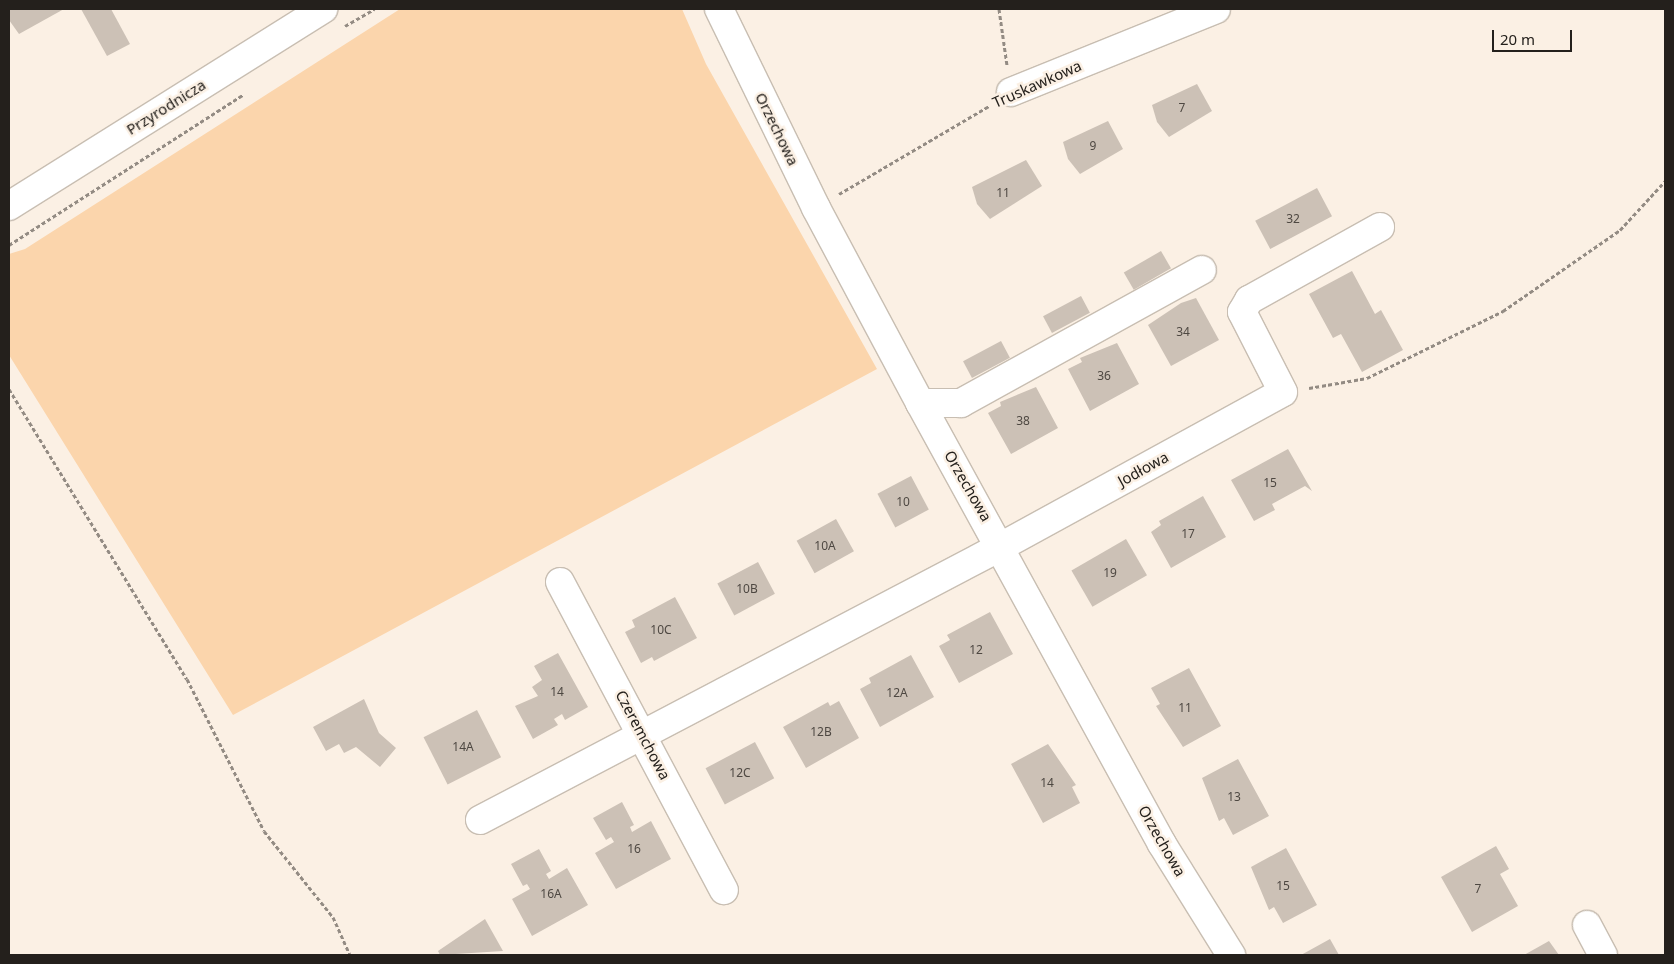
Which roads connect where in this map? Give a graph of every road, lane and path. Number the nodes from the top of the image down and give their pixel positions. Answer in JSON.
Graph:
{"nodes":[{"id":1,"x":323,"y":9,"type":"edge"},
{"id":2,"x":374,"y":9,"type":"edge"},
{"id":3,"x":719,"y":9,"type":"edge"},
{"id":4,"x":998,"y":9,"type":"edge"},
{"id":5,"x":1216,"y":9,"type":"edge"},
{"id":6,"x":335,"y":33,"type":"dead end"},
{"id":7,"x":247,"y":91,"type":"dead end"},
{"id":8,"x":1011,"y":92,"type":"junction"},
{"id":9,"x":1665,"y":181,"type":"edge"},
{"id":10,"x":9,"y":206,"type":"edge"},
{"id":11,"x":816,"y":208,"type":"junction"},
{"id":12,"x":1380,"y":227,"type":"dead end"},
{"id":13,"x":9,"y":245,"type":"edge"},
{"id":14,"x":1202,"y":270,"type":"dead end"},
{"id":15,"x":9,"y":389,"type":"edge"},
{"id":16,"x":1283,"y":392,"type":"junction"},
{"id":17,"x":920,"y":403,"type":"junction"},
{"id":18,"x":1002,"y":546,"type":"junction"},
{"id":19,"x":560,"y":582,"type":"dead end"},
{"id":20,"x":643,"y":732,"type":"junction"},
{"id":21,"x":480,"y":820,"type":"dead end"},
{"id":22,"x":724,"y":890,"type":"dead end"},
{"id":23,"x":1587,"y":925,"type":"dead end"},
{"id":24,"x":350,"y":955,"type":"edge"},
{"id":25,"x":1232,"y":955,"type":"edge"},
{"id":26,"x":1602,"y":955,"type":"edge"}],
"edges":[{"from":1,"to":10,"type":"street","name":"Przyrodnicza"},
{"from":2,"to":6,"type":"path"},
{"from":3,"to":11,"type":"street","name":"Orzechowa"},
{"from":4,"to":8,"type":"path"},
{"from":5,"to":8,"type":"street","name":"Truskawkowa"},
{"from":7,"to":13,"type":"path"},
{"from":8,"to":11,"type":"path","name":"Truskawkowa"},
{"from":9,"to":16,"type":"path"},
{"from":11,"to":17,"type":"street","name":"Orzechowa"},
{"from":12,"to":16,"type":"street"},
{"from":14,"to":17,"type":"street"},
{"from":15,"to":24,"type":"path"},
{"from":16,"to":18,"type":"street","name":"Jodłowa"},
{"from":17,"to":18,"type":"street","name":"Orzechowa"},
{"from":18,"to":20,"type":"street","name":"Jodłowa"},
{"from":18,"to":25,"type":"street","name":"Orzechowa"},
{"from":19,"to":20,"type":"street","name":"Czeremchowa"},
{"from":20,"to":21,"type":"street","name":"Jodłowa"},
{"from":20,"to":22,"type":"street","name":"Czeremchowa"},
{"from":23,"to":26,"type":"street"}]}
